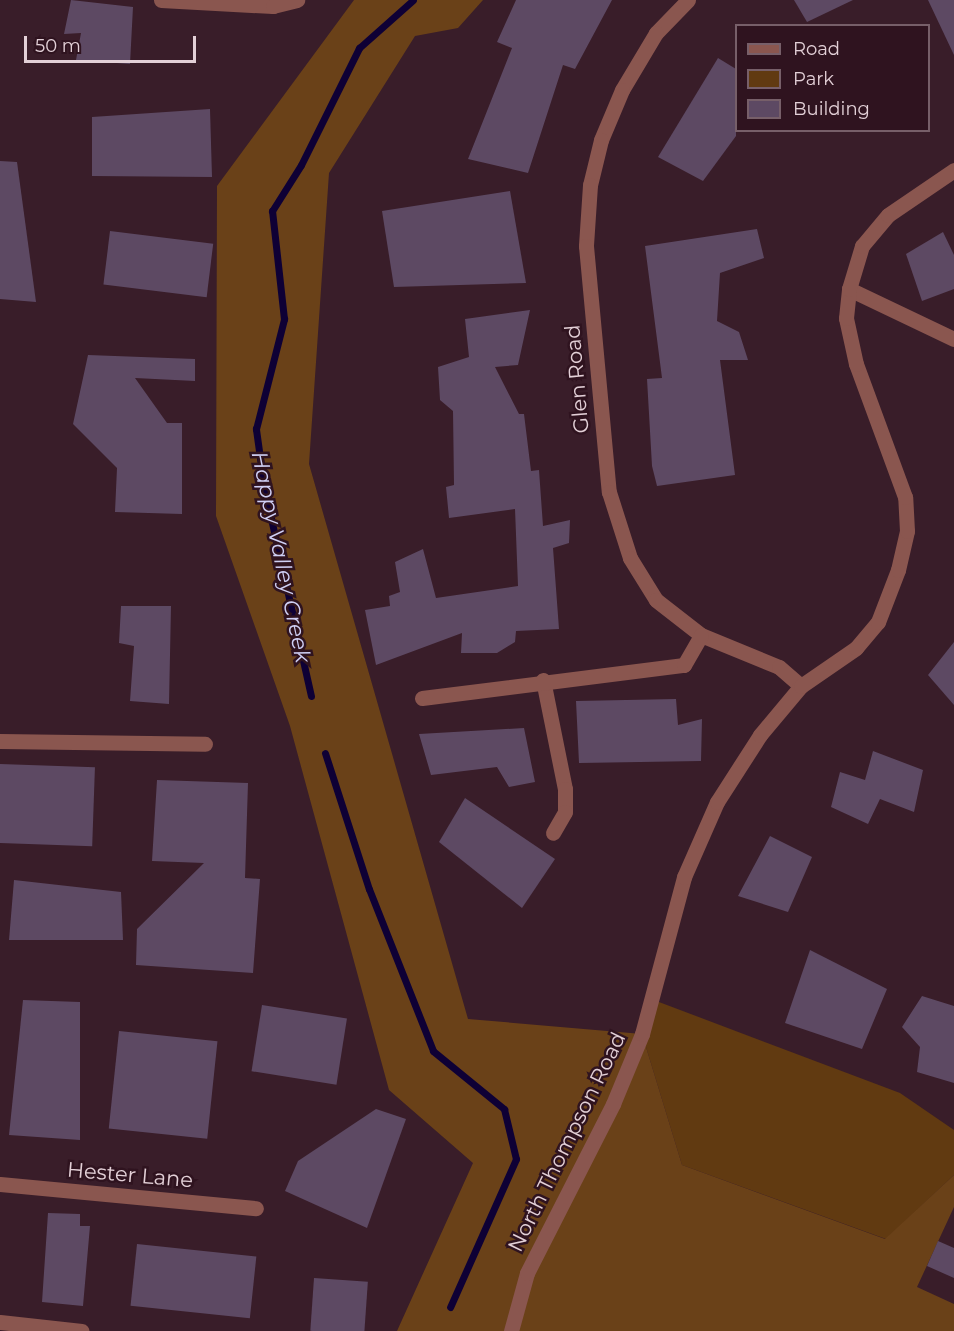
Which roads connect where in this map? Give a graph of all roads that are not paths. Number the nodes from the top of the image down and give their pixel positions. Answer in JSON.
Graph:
{"nodes":[{"id":1,"x":161,"y":0,"type":"edge"},
{"id":2,"x":297,"y":0,"type":"edge"},
{"id":3,"x":688,"y":0,"type":"edge"},
{"id":4,"x":954,"y":170,"type":"edge"},
{"id":5,"x":849,"y":289,"type":"junction"},
{"id":6,"x":954,"y":339,"type":"edge"},
{"id":7,"x":701,"y":635,"type":"junction"},
{"id":8,"x":543,"y":680,"type":"junction"},
{"id":9,"x":801,"y":686,"type":"junction"},
{"id":10,"x":423,"y":698,"type":"dead end"},
{"id":11,"x":0,"y":741,"type":"edge"},
{"id":12,"x":205,"y":744,"type":"dead end"},
{"id":13,"x":553,"y":833,"type":"dead end"},
{"id":14,"x":0,"y":1184,"type":"edge"},
{"id":15,"x":256,"y":1208,"type":"dead end"},
{"id":16,"x":0,"y":1322,"type":"edge"},
{"id":17,"x":82,"y":1331,"type":"edge"},
{"id":18,"x":511,"y":1331,"type":"edge"}],
"edges":[{"from":1,"to":2,"type":"street"},
{"from":3,"to":7,"type":"street","name":"Glen Road"},
{"from":4,"to":5,"type":"street","name":"North Thompson Road"},
{"from":5,"to":6,"type":"street"},
{"from":5,"to":9,"type":"street","name":"North Thompson Road"},
{"from":7,"to":8,"type":"street"},
{"from":7,"to":9,"type":"street","name":"Glen Road"},
{"from":8,"to":10,"type":"street"},
{"from":8,"to":13,"type":"street"},
{"from":9,"to":18,"type":"street","name":"North Thompson Road"},
{"from":11,"to":12,"type":"street"},
{"from":14,"to":15,"type":"street","name":"Hester Lane"},
{"from":16,"to":17,"type":"street"}]}
